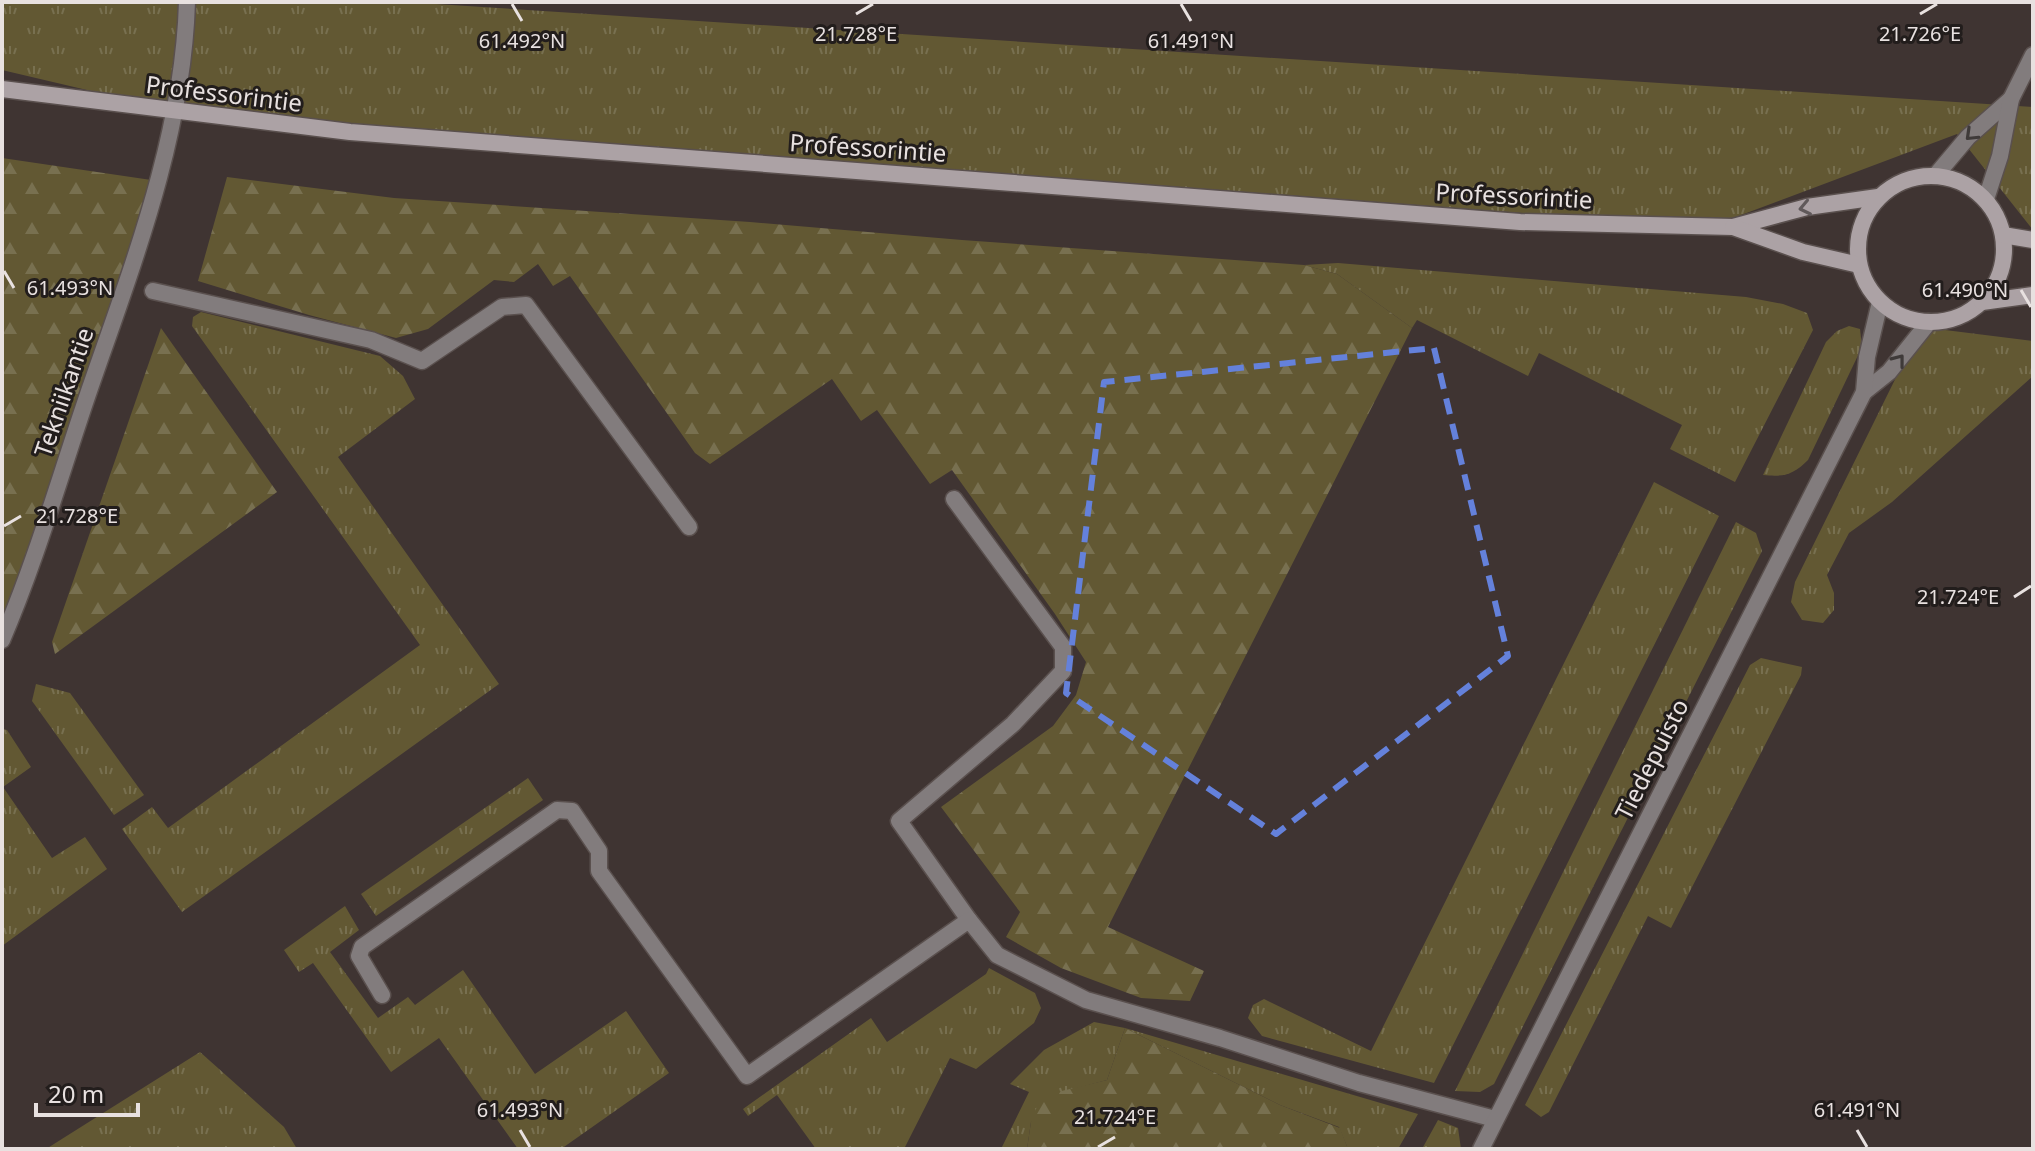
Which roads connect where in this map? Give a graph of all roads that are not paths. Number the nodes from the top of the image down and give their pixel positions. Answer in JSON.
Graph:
{"nodes":[{"id":1,"x":187,"y":2,"type":"edge"},
{"id":2,"x":2033,"y":55,"type":"edge"},
{"id":3,"x":2,"y":89,"type":"edge"},
{"id":4,"x":2011,"y":99,"type":"junction"},
{"id":5,"x":176,"y":111,"type":"junction"},
{"id":6,"x":1936,"y":175,"type":"junction"},
{"id":7,"x":1878,"y":197,"type":"junction"},
{"id":8,"x":1986,"y":199,"type":"junction"},
{"id":9,"x":1733,"y":227,"type":"junction"},
{"id":10,"x":2003,"y":235,"type":"junction"},
{"id":11,"x":2033,"y":240,"type":"edge"},
{"id":12,"x":1859,"y":265,"type":"junction"},
{"id":13,"x":153,"y":291,"type":"dead end"},
{"id":14,"x":2033,"y":295,"type":"edge"},
{"id":15,"x":1880,"y":302,"type":"junction"},
{"id":16,"x":1982,"y":302,"type":"junction"},
{"id":17,"x":1929,"y":322,"type":"junction"},
{"id":18,"x":1864,"y":392,"type":"junction"},
{"id":19,"x":954,"y":499,"type":"dead end"},
{"id":20,"x":689,"y":527,"type":"dead end"},
{"id":21,"x":7,"y":616,"type":"edge"},
{"id":22,"x":2,"y":640,"type":"edge"},
{"id":23,"x":969,"y":920,"type":"junction"},
{"id":24,"x":382,"y":995,"type":"dead end"},
{"id":25,"x":1495,"y":1119,"type":"junction"},
{"id":26,"x":1481,"y":1149,"type":"edge"}],
"edges":[{"from":1,"to":5,"type":"street","name":"Tekniikantie"},
{"from":2,"to":4,"type":"street"},
{"from":3,"to":5,"type":"main road","name":"Professorintie"},
{"from":4,"to":6,"type":"street","one_way":true},
{"from":4,"to":8,"type":"street"},
{"from":5,"to":9,"type":"main road","name":"Professorintie"},
{"from":5,"to":21,"type":"street","name":"Tekniikantie"},
{"from":6,"to":7,"type":"main road"},
{"from":6,"to":8,"type":"main road"},
{"from":7,"to":9,"type":"main road","name":"Professorintie","one_way":true},
{"from":7,"to":12,"type":"main road"},
{"from":8,"to":10,"type":"main road"},
{"from":9,"to":12,"type":"main road","name":"Professorintie"},
{"from":10,"to":11,"type":"main road"},
{"from":10,"to":16,"type":"main road"},
{"from":12,"to":15,"type":"main road"},
{"from":13,"to":20,"type":"street"},
{"from":14,"to":16,"type":"main road"},
{"from":15,"to":17,"type":"main road"},
{"from":15,"to":18,"type":"street","name":"Tiedepuisto"},
{"from":16,"to":17,"type":"main road"},
{"from":18,"to":17,"type":"street","name":"Tiedepuisto","one_way":true},
{"from":18,"to":25,"type":"street","name":"Tiedepuisto"},
{"from":19,"to":23,"type":"street"},
{"from":21,"to":22,"type":"street","name":"Tekniikantie"},
{"from":23,"to":24,"type":"street"},
{"from":23,"to":25,"type":"street"},
{"from":25,"to":26,"type":"street","name":"Tiedepuisto"}]}
